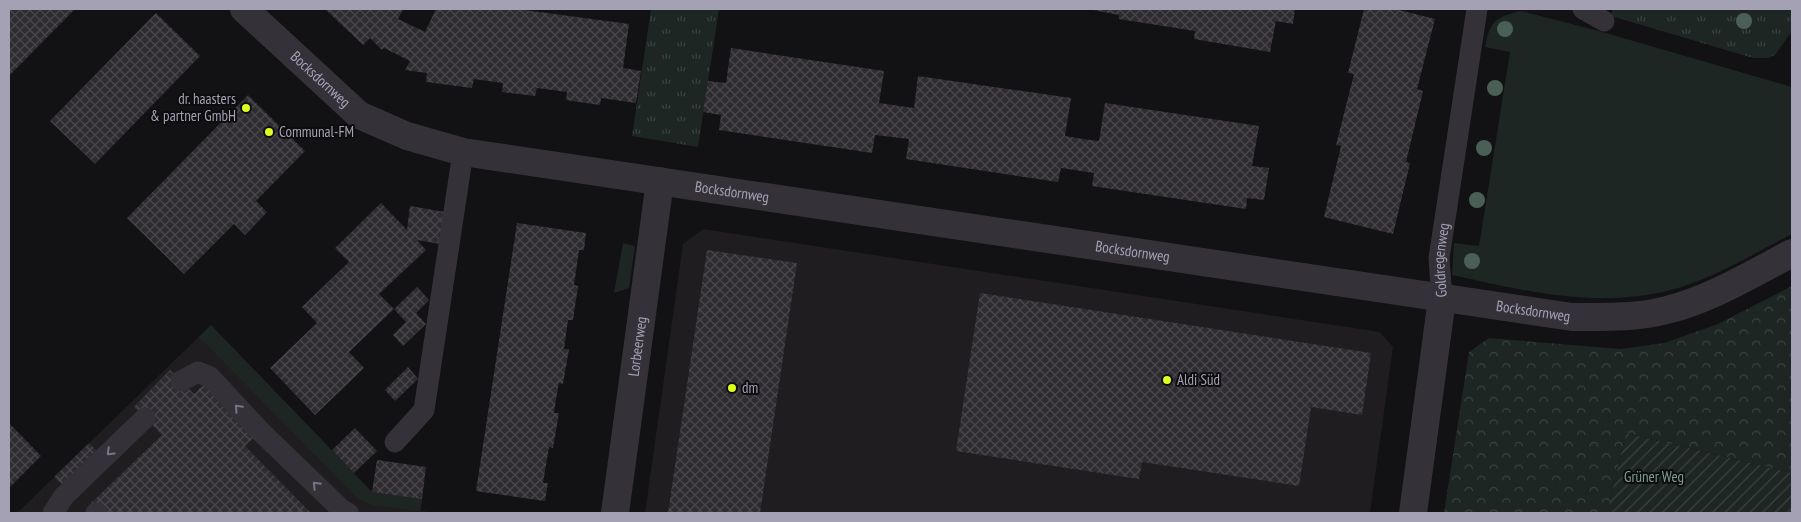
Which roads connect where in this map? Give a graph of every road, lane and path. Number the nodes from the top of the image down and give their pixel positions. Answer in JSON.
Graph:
{"nodes":[{"id":1,"x":244,"y":9,"type":"edge"},
{"id":2,"x":1477,"y":9,"type":"edge"},
{"id":3,"x":1583,"y":9,"type":"edge"},
{"id":4,"x":1604,"y":21,"type":"dead end"},
{"id":5,"x":463,"y":152,"type":"junction"},
{"id":6,"x":660,"y":181,"type":"junction"},
{"id":7,"x":1792,"y":253,"type":"edge"},
{"id":8,"x":1442,"y":299,"type":"junction"},
{"id":9,"x":181,"y":381,"type":"dead end"},
{"id":10,"x":145,"y":418,"type":"dead end"},
{"id":11,"x":250,"y":440,"type":"dead end"},
{"id":12,"x":395,"y":442,"type":"dead end"},
{"id":13,"x":286,"y":454,"type":"junction"},
{"id":14,"x":53,"y":513,"type":"edge"},
{"id":15,"x":348,"y":513,"type":"edge"},
{"id":16,"x":615,"y":513,"type":"edge"},
{"id":17,"x":1413,"y":513,"type":"edge"}],
"edges":[{"from":1,"to":5,"type":"street","name":"Bocksdornweg"},
{"from":2,"to":8,"type":"lane","name":"Goldregenweg"},
{"from":3,"to":4,"type":"lane"},
{"from":5,"to":6,"type":"street","name":"Bocksdornweg"},
{"from":5,"to":12,"type":"lane"},
{"from":6,"to":8,"type":"street","name":"Bocksdornweg"},
{"from":6,"to":16,"type":"street","name":"Lorbeerweg"},
{"from":7,"to":8,"type":"street","name":"Bocksdornweg"},
{"from":8,"to":17,"type":"street","name":"Goldregenweg"},
{"from":13,"to":9,"type":"lane","one_way":true},
{"from":10,"to":14,"type":"lane","one_way":true},
{"from":11,"to":13,"type":"lane"},
{"from":15,"to":13,"type":"lane","one_way":true}]}
